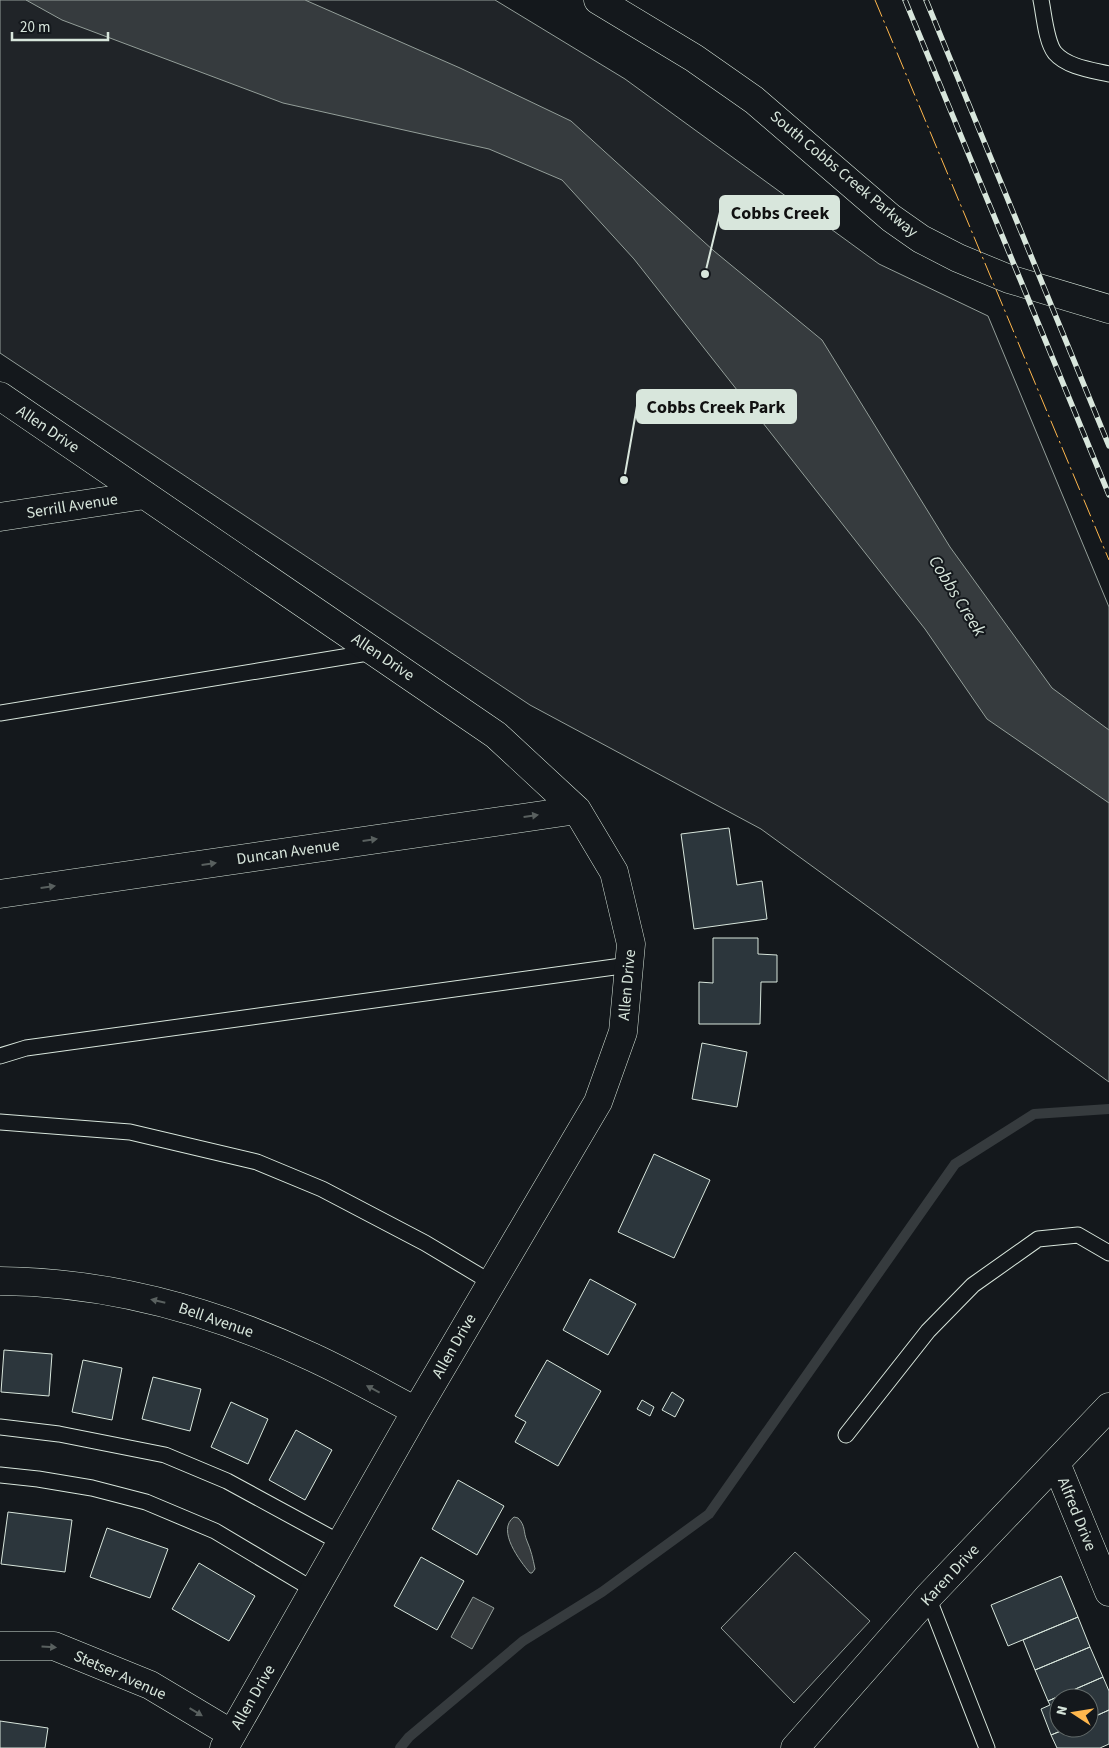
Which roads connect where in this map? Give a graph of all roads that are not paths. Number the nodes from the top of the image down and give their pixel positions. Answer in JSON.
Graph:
{"nodes":[{"id":1,"x":598,"y":0,"type":"edge"},
{"id":2,"x":1041,"y":0,"type":"edge"},
{"id":3,"x":1109,"y":74,"type":"edge"},
{"id":4,"x":1109,"y":309,"type":"edge"},
{"id":5,"x":0,"y":396,"type":"edge"},
{"id":6,"x":145,"y":495,"type":"junction"},
{"id":7,"x":0,"y":517,"type":"edge"},
{"id":8,"x":375,"y":652,"type":"junction"},
{"id":9,"x":0,"y":713,"type":"edge"},
{"id":10,"x":577,"y":810,"type":"junction"},
{"id":11,"x":0,"y":894,"type":"edge"},
{"id":12,"x":629,"y":965,"type":"junction"},
{"id":13,"x":0,"y":1056,"type":"edge"},
{"id":14,"x":0,"y":1122,"type":"edge"},
{"id":15,"x":1109,"y":1253,"type":"edge"},
{"id":16,"x":0,"y":1281,"type":"edge"},
{"id":17,"x":492,"y":1283,"type":"junction"},
{"id":18,"x":1109,"y":1406,"type":"edge"},
{"id":19,"x":416,"y":1411,"type":"junction"},
{"id":20,"x":0,"y":1427,"type":"edge"},
{"id":21,"x":846,"y":1435,"type":"dead end"},
{"id":22,"x":1056,"y":1463,"type":"junction"},
{"id":23,"x":0,"y":1475,"type":"edge"},
{"id":24,"x":341,"y":1543,"type":"junction"},
{"id":25,"x":314,"y":1590,"type":"junction"},
{"id":26,"x":1109,"y":1592,"type":"edge"},
{"id":27,"x":928,"y":1598,"type":"junction"},
{"id":28,"x":0,"y":1646,"type":"edge"},
{"id":29,"x":228,"y":1741,"type":"edge"},
{"id":30,"x":795,"y":1748,"type":"edge"},
{"id":31,"x":987,"y":1748,"type":"edge"}],
"edges":[{"from":1,"to":4,"type":"street","name":"South Cobbs Creek Parkway"},
{"from":2,"to":3,"type":"lane"},
{"from":5,"to":6,"type":"street","name":"Allen Drive"},
{"from":6,"to":7,"type":"street","name":"Serrill Avenue"},
{"from":6,"to":8,"type":"street","name":"Allen Drive"},
{"from":8,"to":9,"type":"lane"},
{"from":8,"to":10,"type":"street","name":"Allen Drive"},
{"from":11,"to":10,"type":"street","name":"Duncan Avenue","one_way":true},
{"from":10,"to":12,"type":"street","name":"Allen Drive"},
{"from":12,"to":13,"type":"lane"},
{"from":12,"to":17,"type":"street","name":"Allen Drive"},
{"from":14,"to":17,"type":"lane"},
{"from":15,"to":21,"type":"lane"},
{"from":19,"to":16,"type":"street","name":"Bell Avenue","one_way":true},
{"from":17,"to":19,"type":"street","name":"Allen Drive"},
{"from":18,"to":22,"type":"street","name":"Karen Drive"},
{"from":19,"to":24,"type":"street","name":"Allen Drive"},
{"from":20,"to":24,"type":"lane"},
{"from":22,"to":26,"type":"street","name":"Alfred Drive"},
{"from":22,"to":27,"type":"street","name":"Karen Drive"},
{"from":23,"to":25,"type":"lane"},
{"from":24,"to":25,"type":"street","name":"Allen Drive"},
{"from":25,"to":29,"type":"street","name":"Allen Drive"},
{"from":27,"to":30,"type":"street","name":"Karen Drive"},
{"from":27,"to":31,"type":"lane"},
{"from":28,"to":29,"type":"street","name":"Stetser Avenue","one_way":true}]}
